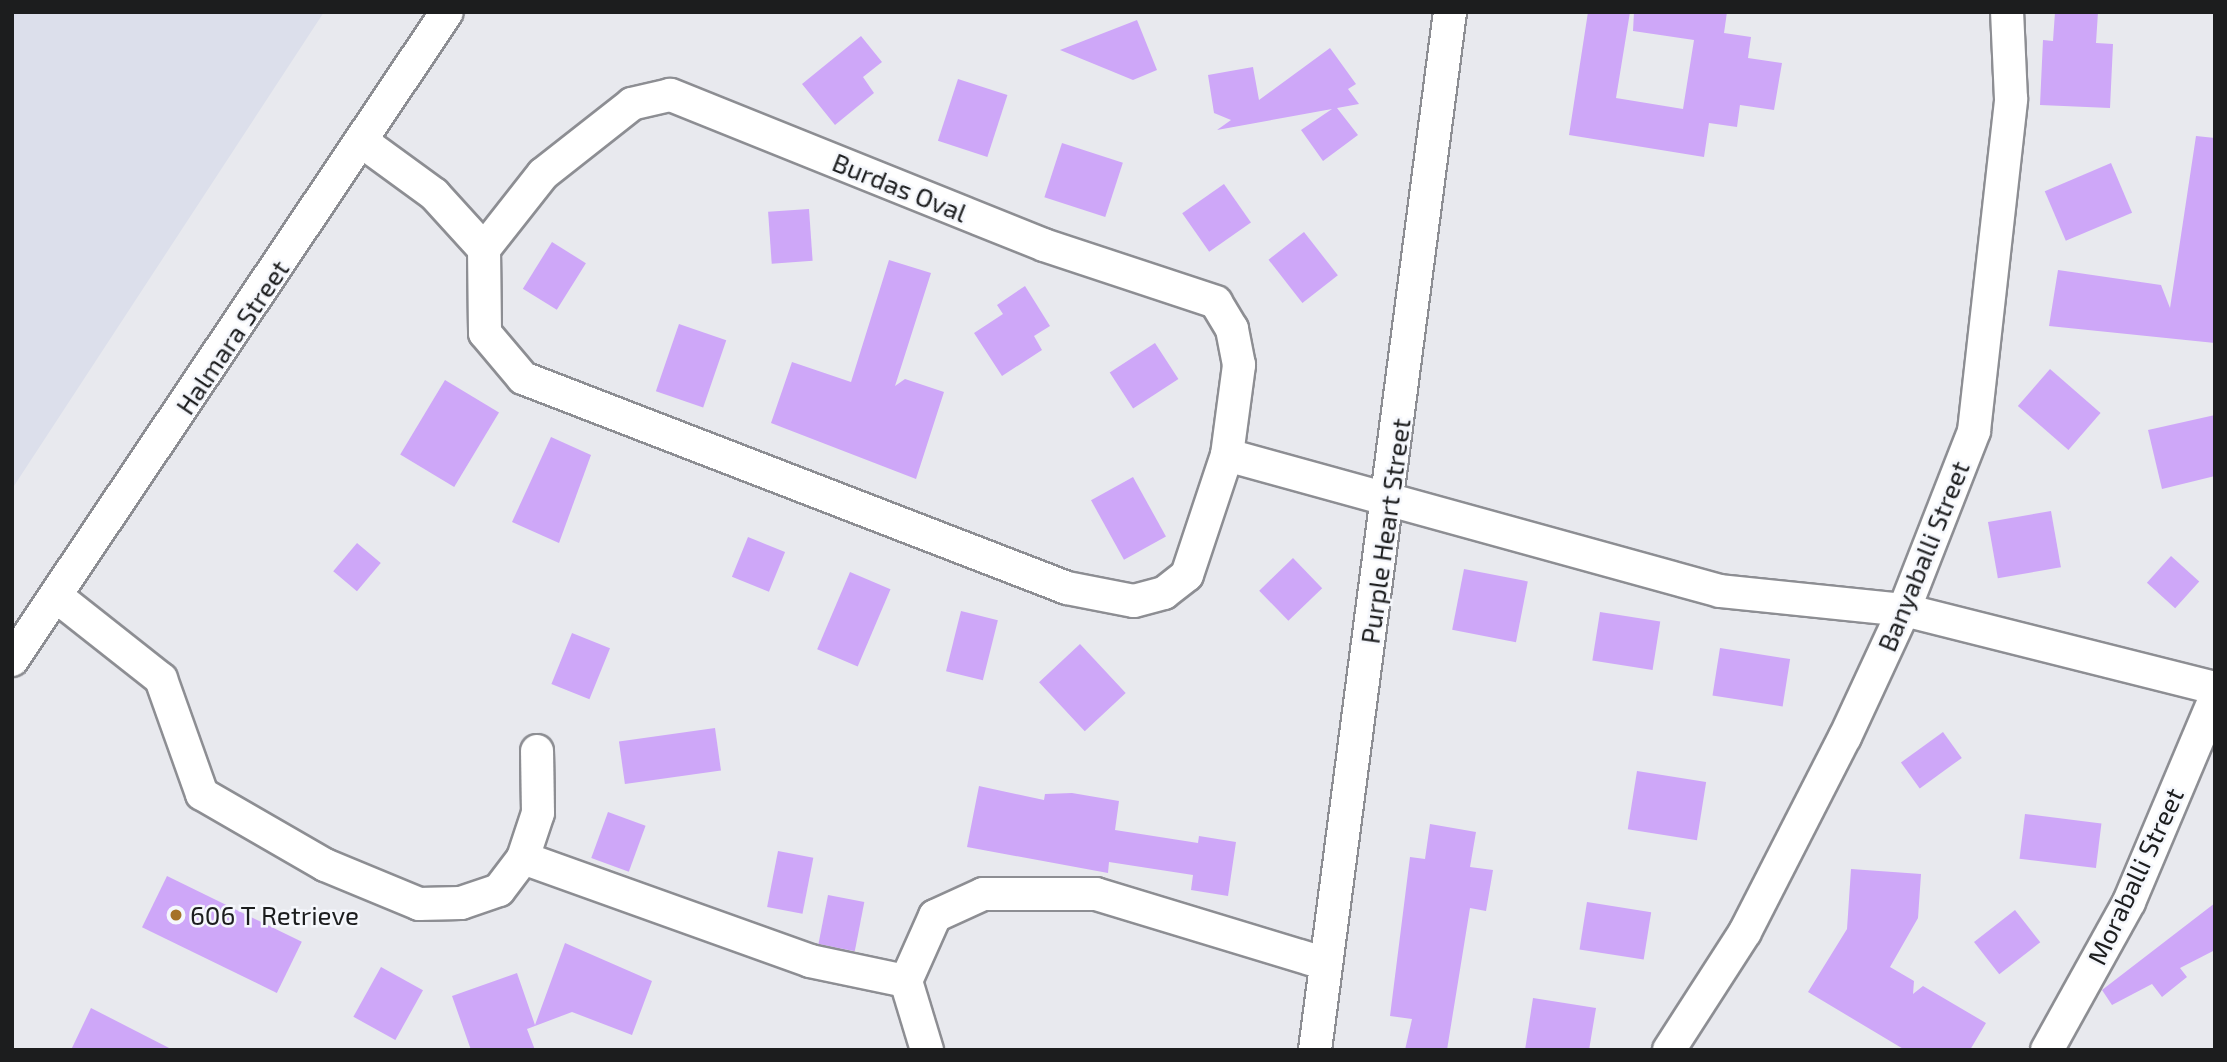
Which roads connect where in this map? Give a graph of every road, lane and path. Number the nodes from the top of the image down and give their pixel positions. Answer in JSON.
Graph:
{"nodes":[{"id":1,"x":447,"y":12,"type":"edge"},
{"id":2,"x":1450,"y":12,"type":"edge"},
{"id":3,"x":2007,"y":12,"type":"edge"},
{"id":4,"x":364,"y":143,"type":"junction"},
{"id":5,"x":485,"y":249,"type":"junction"},
{"id":6,"x":1227,"y":455,"type":"junction"},
{"id":7,"x":1390,"y":498,"type":"junction"},
{"id":8,"x":56,"y":596,"type":"junction"},
{"id":9,"x":1904,"y":610,"type":"junction"},
{"id":10,"x":12,"y":660,"type":"edge"},
{"id":11,"x":2215,"y":688,"type":"edge"},
{"id":12,"x":2215,"y":698,"type":"edge"},
{"id":13,"x":537,"y":751,"type":"dead end"},
{"id":14,"x":523,"y":858,"type":"junction"},
{"id":15,"x":1326,"y":964,"type":"junction"},
{"id":16,"x":906,"y":981,"type":"junction"},
{"id":17,"x":927,"y":1050,"type":"edge"},
{"id":18,"x":1315,"y":1050,"type":"edge"},
{"id":19,"x":1669,"y":1050,"type":"edge"},
{"id":20,"x":2047,"y":1050,"type":"edge"}],
"edges":[{"from":1,"to":4,"type":"street","name":"Halmara Street"},
{"from":2,"to":7,"type":"street","name":"Purple Heart Street"},
{"from":3,"to":9,"type":"street","name":"Banyaballi Street"},
{"from":4,"to":5,"type":"street"},
{"from":4,"to":8,"type":"street","name":"Halmara Street"},
{"from":5,"to":6,"type":"street","name":"Burdas Oval"},
{"from":5,"to":6,"type":"street","name":"Burdas Oval"},
{"from":6,"to":7,"type":"street"},
{"from":7,"to":9,"type":"street"},
{"from":7,"to":15,"type":"street","name":"Purple Heart Street"},
{"from":8,"to":10,"type":"street","name":"Halmara Street"},
{"from":8,"to":14,"type":"street"},
{"from":9,"to":11,"type":"street"},
{"from":9,"to":19,"type":"street","name":"Banyaballi Street"},
{"from":12,"to":20,"type":"street","name":"Moraballi Street"},
{"from":13,"to":14,"type":"street"},
{"from":14,"to":16,"type":"street"},
{"from":15,"to":16,"type":"street"},
{"from":15,"to":18,"type":"street","name":"Purple Heart Street"},
{"from":16,"to":17,"type":"street"}]}
